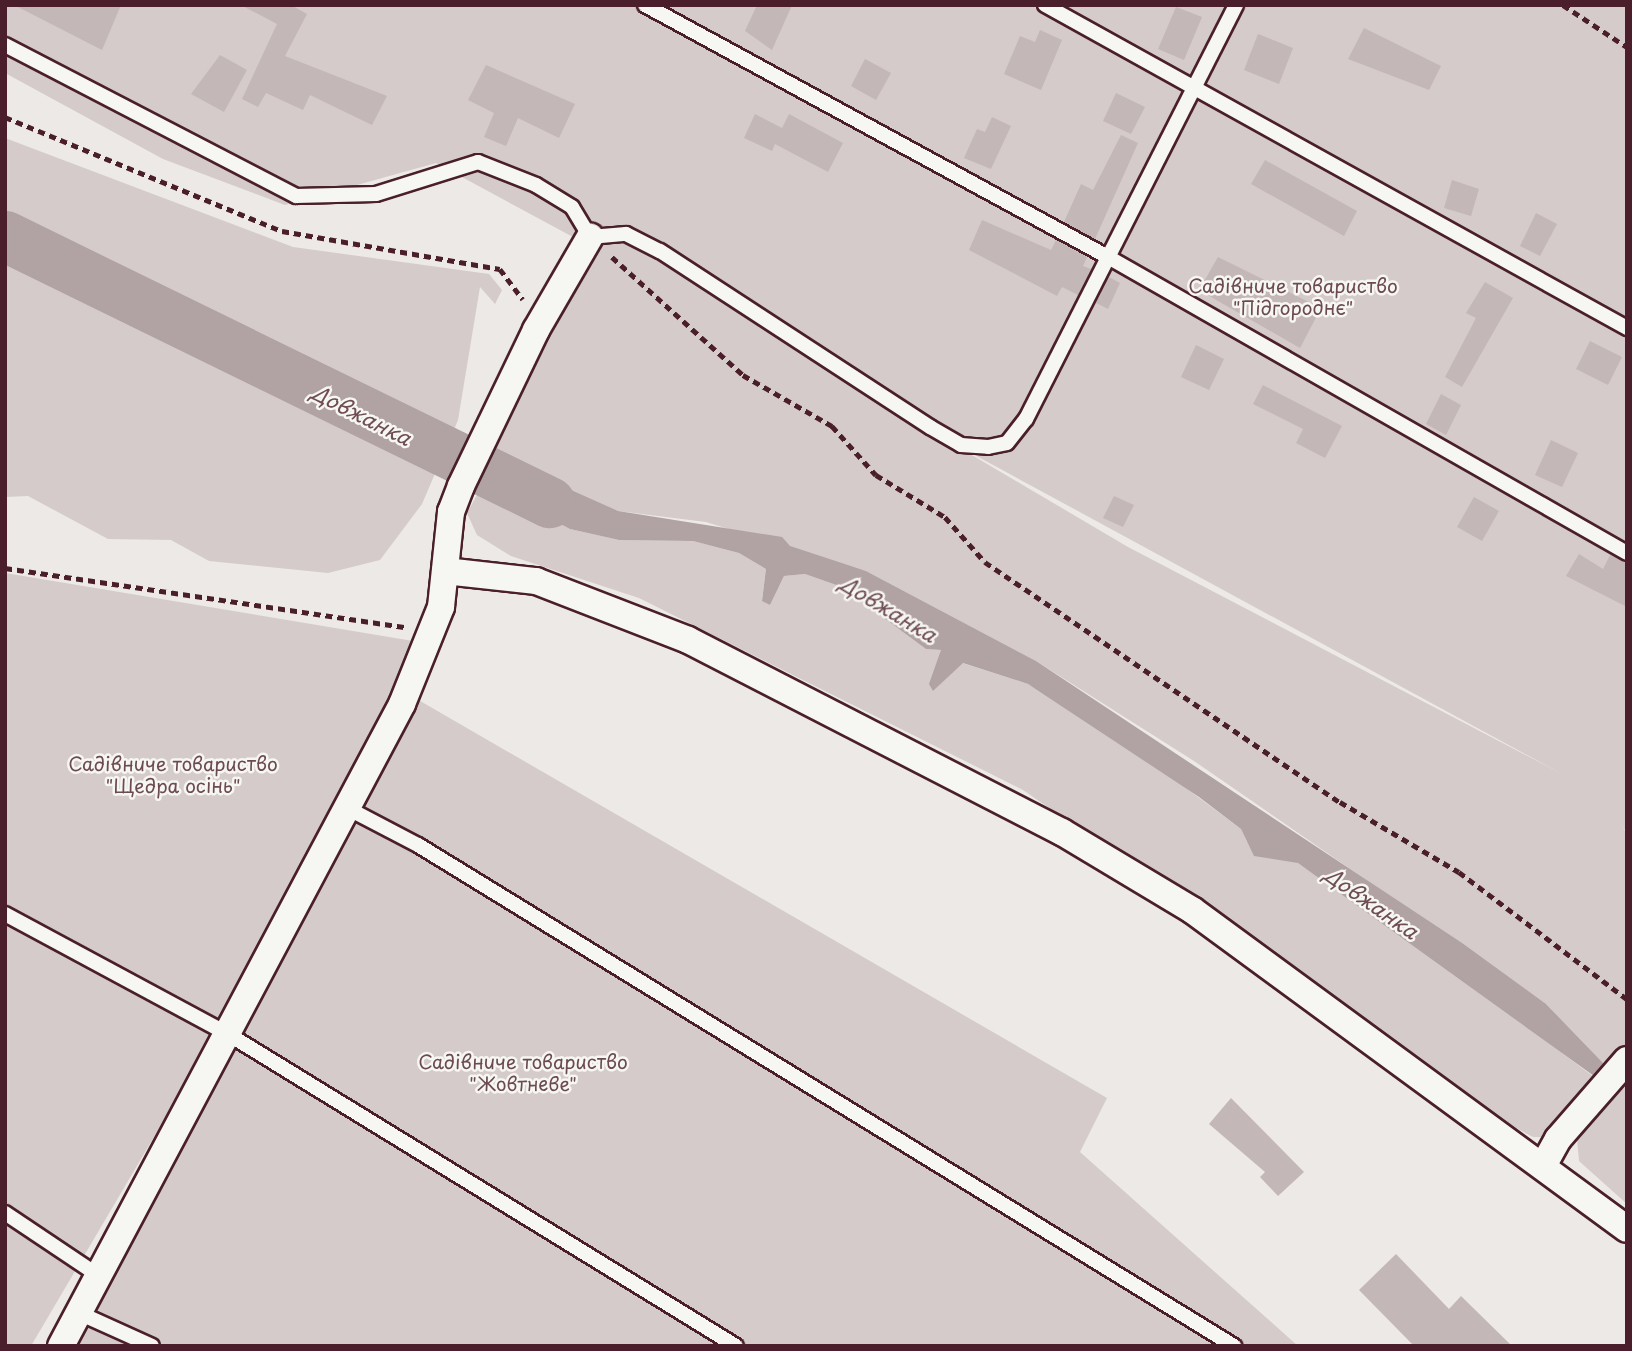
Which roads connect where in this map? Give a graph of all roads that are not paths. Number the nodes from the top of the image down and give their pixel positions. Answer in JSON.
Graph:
{"nodes":[{"id":1,"x":645,"y":5,"type":"edge"},
{"id":2,"x":1045,"y":5,"type":"edge"},
{"id":3,"x":1236,"y":5,"type":"edge"},
{"id":4,"x":5,"y":45,"type":"edge"},
{"id":5,"x":1195,"y":86,"type":"junction"},
{"id":6,"x":590,"y":237,"type":"junction"},
{"id":7,"x":1108,"y":257,"type":"junction"},
{"id":8,"x":1627,"y":328,"type":"edge"},
{"id":9,"x":1627,"y":553,"type":"edge"},
{"id":10,"x":445,"y":571,"type":"junction"},
{"id":11,"x":349,"y":809,"type":"junction"},
{"id":12,"x":5,"y":914,"type":"edge"},
{"id":13,"x":228,"y":1034,"type":"junction"},
{"id":14,"x":1627,"y":1060,"type":"edge"},
{"id":15,"x":1543,"y":1166,"type":"junction"},
{"id":16,"x":5,"y":1213,"type":"edge"},
{"id":17,"x":1627,"y":1229,"type":"edge"},
{"id":18,"x":99,"y":1276,"type":"junction"},
{"id":19,"x":79,"y":1313,"type":"junction"},
{"id":20,"x":61,"y":1346,"type":"edge"},
{"id":21,"x":152,"y":1346,"type":"edge"},
{"id":22,"x":736,"y":1346,"type":"edge"},
{"id":23,"x":1234,"y":1346,"type":"edge"}],
"edges":[{"from":1,"to":7,"type":"lane"},
{"from":2,"to":5,"type":"lane"},
{"from":3,"to":5,"type":"lane"},
{"from":4,"to":6,"type":"lane"},
{"from":5,"to":7,"type":"lane"},
{"from":5,"to":8,"type":"lane"},
{"from":6,"to":7,"type":"lane"},
{"from":6,"to":10,"type":"street"},
{"from":7,"to":9,"type":"lane"},
{"from":10,"to":11,"type":"street"},
{"from":10,"to":15,"type":"street"},
{"from":11,"to":13,"type":"street"},
{"from":11,"to":23,"type":"lane"},
{"from":12,"to":13,"type":"lane"},
{"from":13,"to":18,"type":"street"},
{"from":13,"to":22,"type":"lane"},
{"from":14,"to":15,"type":"street"},
{"from":15,"to":17,"type":"street"},
{"from":16,"to":18,"type":"lane"},
{"from":18,"to":19,"type":"street"},
{"from":19,"to":20,"type":"street"},
{"from":19,"to":21,"type":"lane"}]}
